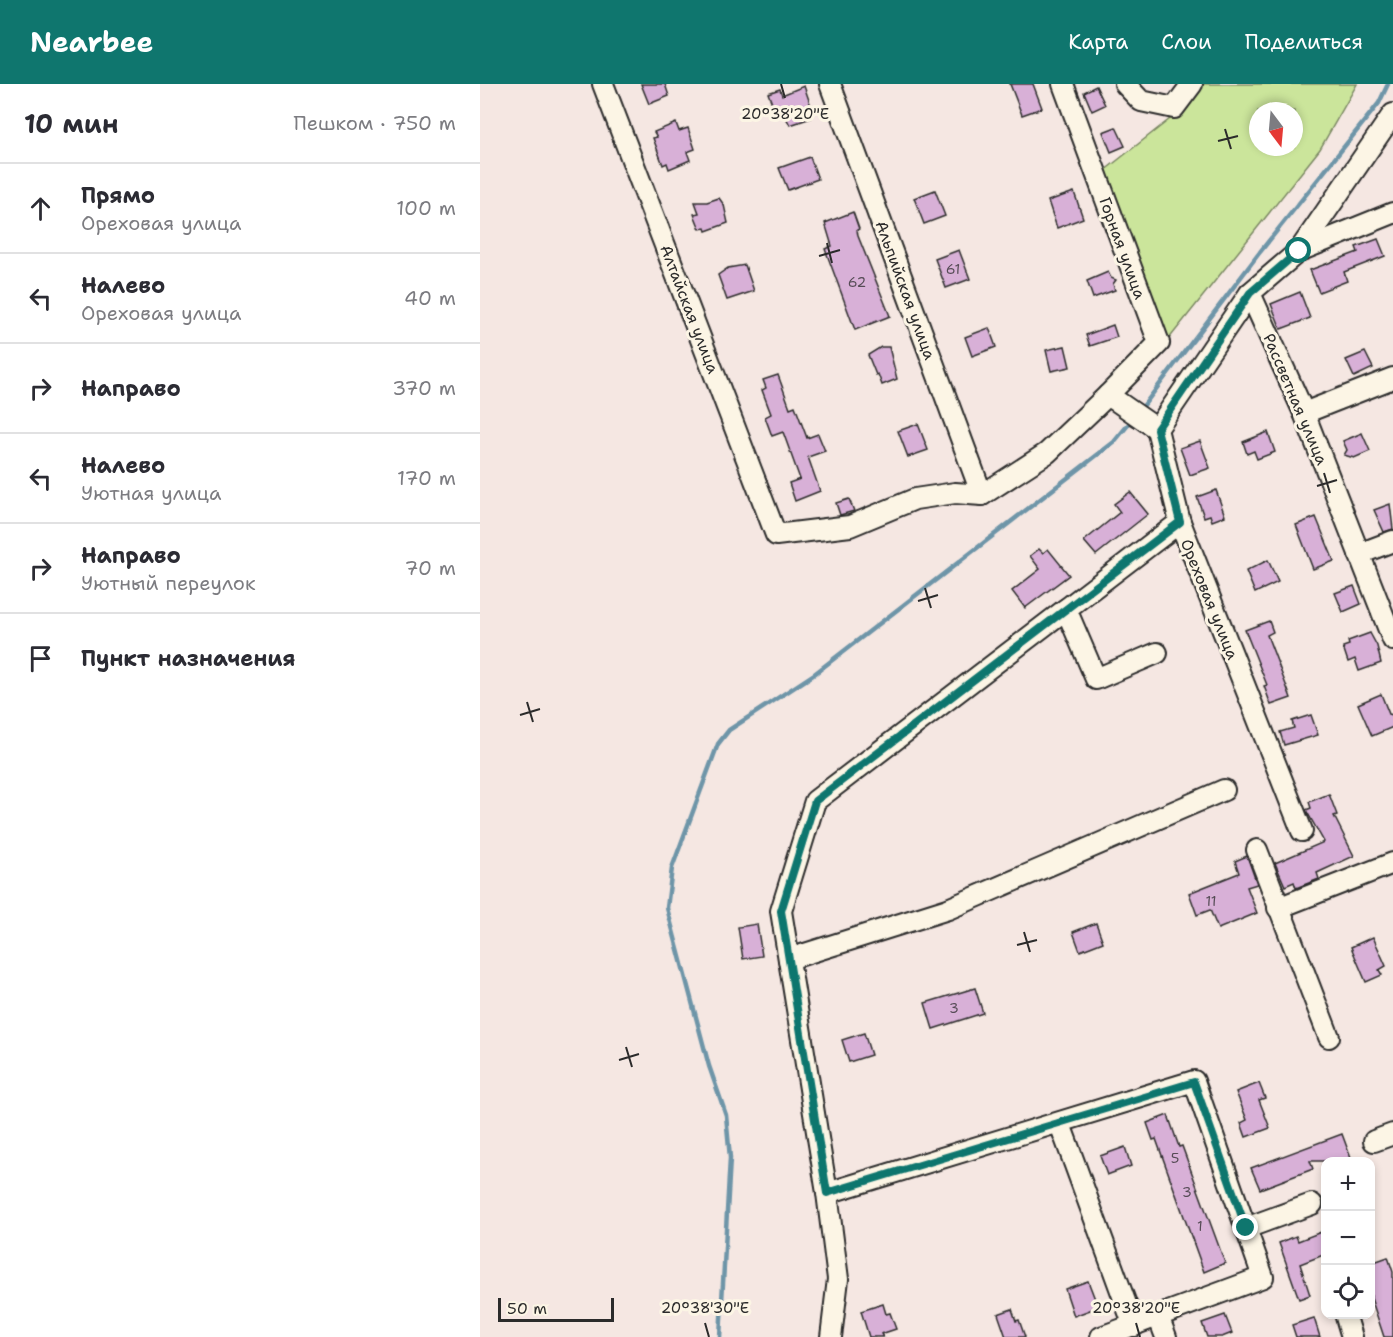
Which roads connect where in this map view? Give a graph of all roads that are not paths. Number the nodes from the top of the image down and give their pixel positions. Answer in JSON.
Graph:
{"nodes":[{"id":1,"x":603,"y":84,"type":"edge"},
{"id":2,"x":830,"y":84,"type":"edge"},
{"id":3,"x":1063,"y":84,"type":"edge"},
{"id":4,"x":1125,"y":84,"type":"edge"},
{"id":5,"x":1192,"y":84,"type":"edge"},
{"id":6,"x":1393,"y":114,"type":"edge"},
{"id":7,"x":1393,"y":213,"type":"edge"},
{"id":8,"x":1299,"y":251,"type":"junction"},
{"id":9,"x":1250,"y":293,"type":"junction"},
{"id":10,"x":1393,"y":378,"type":"edge"},
{"id":11,"x":1108,"y":395,"type":"junction"},
{"id":12,"x":1304,"y":413,"type":"junction"},
{"id":13,"x":1157,"y":429,"type":"junction"},
{"id":14,"x":982,"y":495,"type":"junction"},
{"id":15,"x":1180,"y":522,"type":"junction"},
{"id":16,"x":1393,"y":541,"type":"edge"},
{"id":17,"x":1359,"y":554,"type":"junction"},
{"id":18,"x":1066,"y":609,"type":"junction"},
{"id":19,"x":1393,"y":640,"type":"edge"},
{"id":20,"x":1157,"y":653,"type":"dead end"},
{"id":21,"x":1224,"y":790,"type":"dead end"},
{"id":22,"x":1302,"y":831,"type":"dead end"},
{"id":23,"x":1257,"y":850,"type":"dead end"},
{"id":24,"x":1393,"y":863,"type":"edge"},
{"id":25,"x":1278,"y":908,"type":"junction"},
{"id":26,"x":789,"y":959,"type":"junction"},
{"id":27,"x":1329,"y":1037,"type":"dead end"},
{"id":28,"x":1060,"y":1124,"type":"junction"},
{"id":29,"x":827,"y":1193,"type":"junction"},
{"id":30,"x":1312,"y":1204,"type":"dead end"},
{"id":31,"x":1246,"y":1228,"type":"junction"},
{"id":32,"x":1158,"y":1316,"type":"junction"},
{"id":33,"x":1347,"y":1319,"type":"edge"},
{"id":34,"x":1134,"y":1326,"type":"junction"},
{"id":35,"x":831,"y":1337,"type":"edge"},
{"id":36,"x":1101,"y":1337,"type":"edge"},
{"id":37,"x":1166,"y":1337,"type":"edge"},
{"id":38,"x":1352,"y":1337,"type":"edge"}],
"edges":[{"from":1,"to":14,"type":"street","name":"Алтайская улица"},
{"from":2,"to":14,"type":"street","name":"Альпийская улица"},
{"from":3,"to":11,"type":"street","name":"Горная улица"},
{"from":4,"to":5,"type":"street"},
{"from":6,"to":8,"type":"street"},
{"from":7,"to":8,"type":"street"},
{"from":8,"to":9,"type":"street"},
{"from":9,"to":12,"type":"street","name":"Рассветная улица"},
{"from":9,"to":13,"type":"street"},
{"from":10,"to":12,"type":"street"},
{"from":11,"to":13,"type":"street"},
{"from":11,"to":14,"type":"street"},
{"from":12,"to":17,"type":"street","name":"Рассветная улица"},
{"from":13,"to":15,"type":"street","name":"Ореховая улица"},
{"from":15,"to":18,"type":"street"},
{"from":15,"to":22,"type":"street","name":"Ореховая улица"},
{"from":16,"to":17,"type":"street"},
{"from":17,"to":19,"type":"street","name":"Рассветная улица"},
{"from":18,"to":20,"type":"street"},
{"from":18,"to":26,"type":"street"},
{"from":21,"to":26,"type":"street"},
{"from":23,"to":25,"type":"street"},
{"from":24,"to":25,"type":"street"},
{"from":25,"to":27,"type":"street"},
{"from":26,"to":29,"type":"street"},
{"from":28,"to":29,"type":"street"},
{"from":28,"to":31,"type":"street"},
{"from":28,"to":34,"type":"street"},
{"from":29,"to":35,"type":"street"},
{"from":30,"to":31,"type":"street"},
{"from":31,"to":32,"type":"street"},
{"from":32,"to":34,"type":"street"},
{"from":32,"to":37,"type":"street"},
{"from":33,"to":38,"type":"street"},
{"from":34,"to":36,"type":"street"}]}
